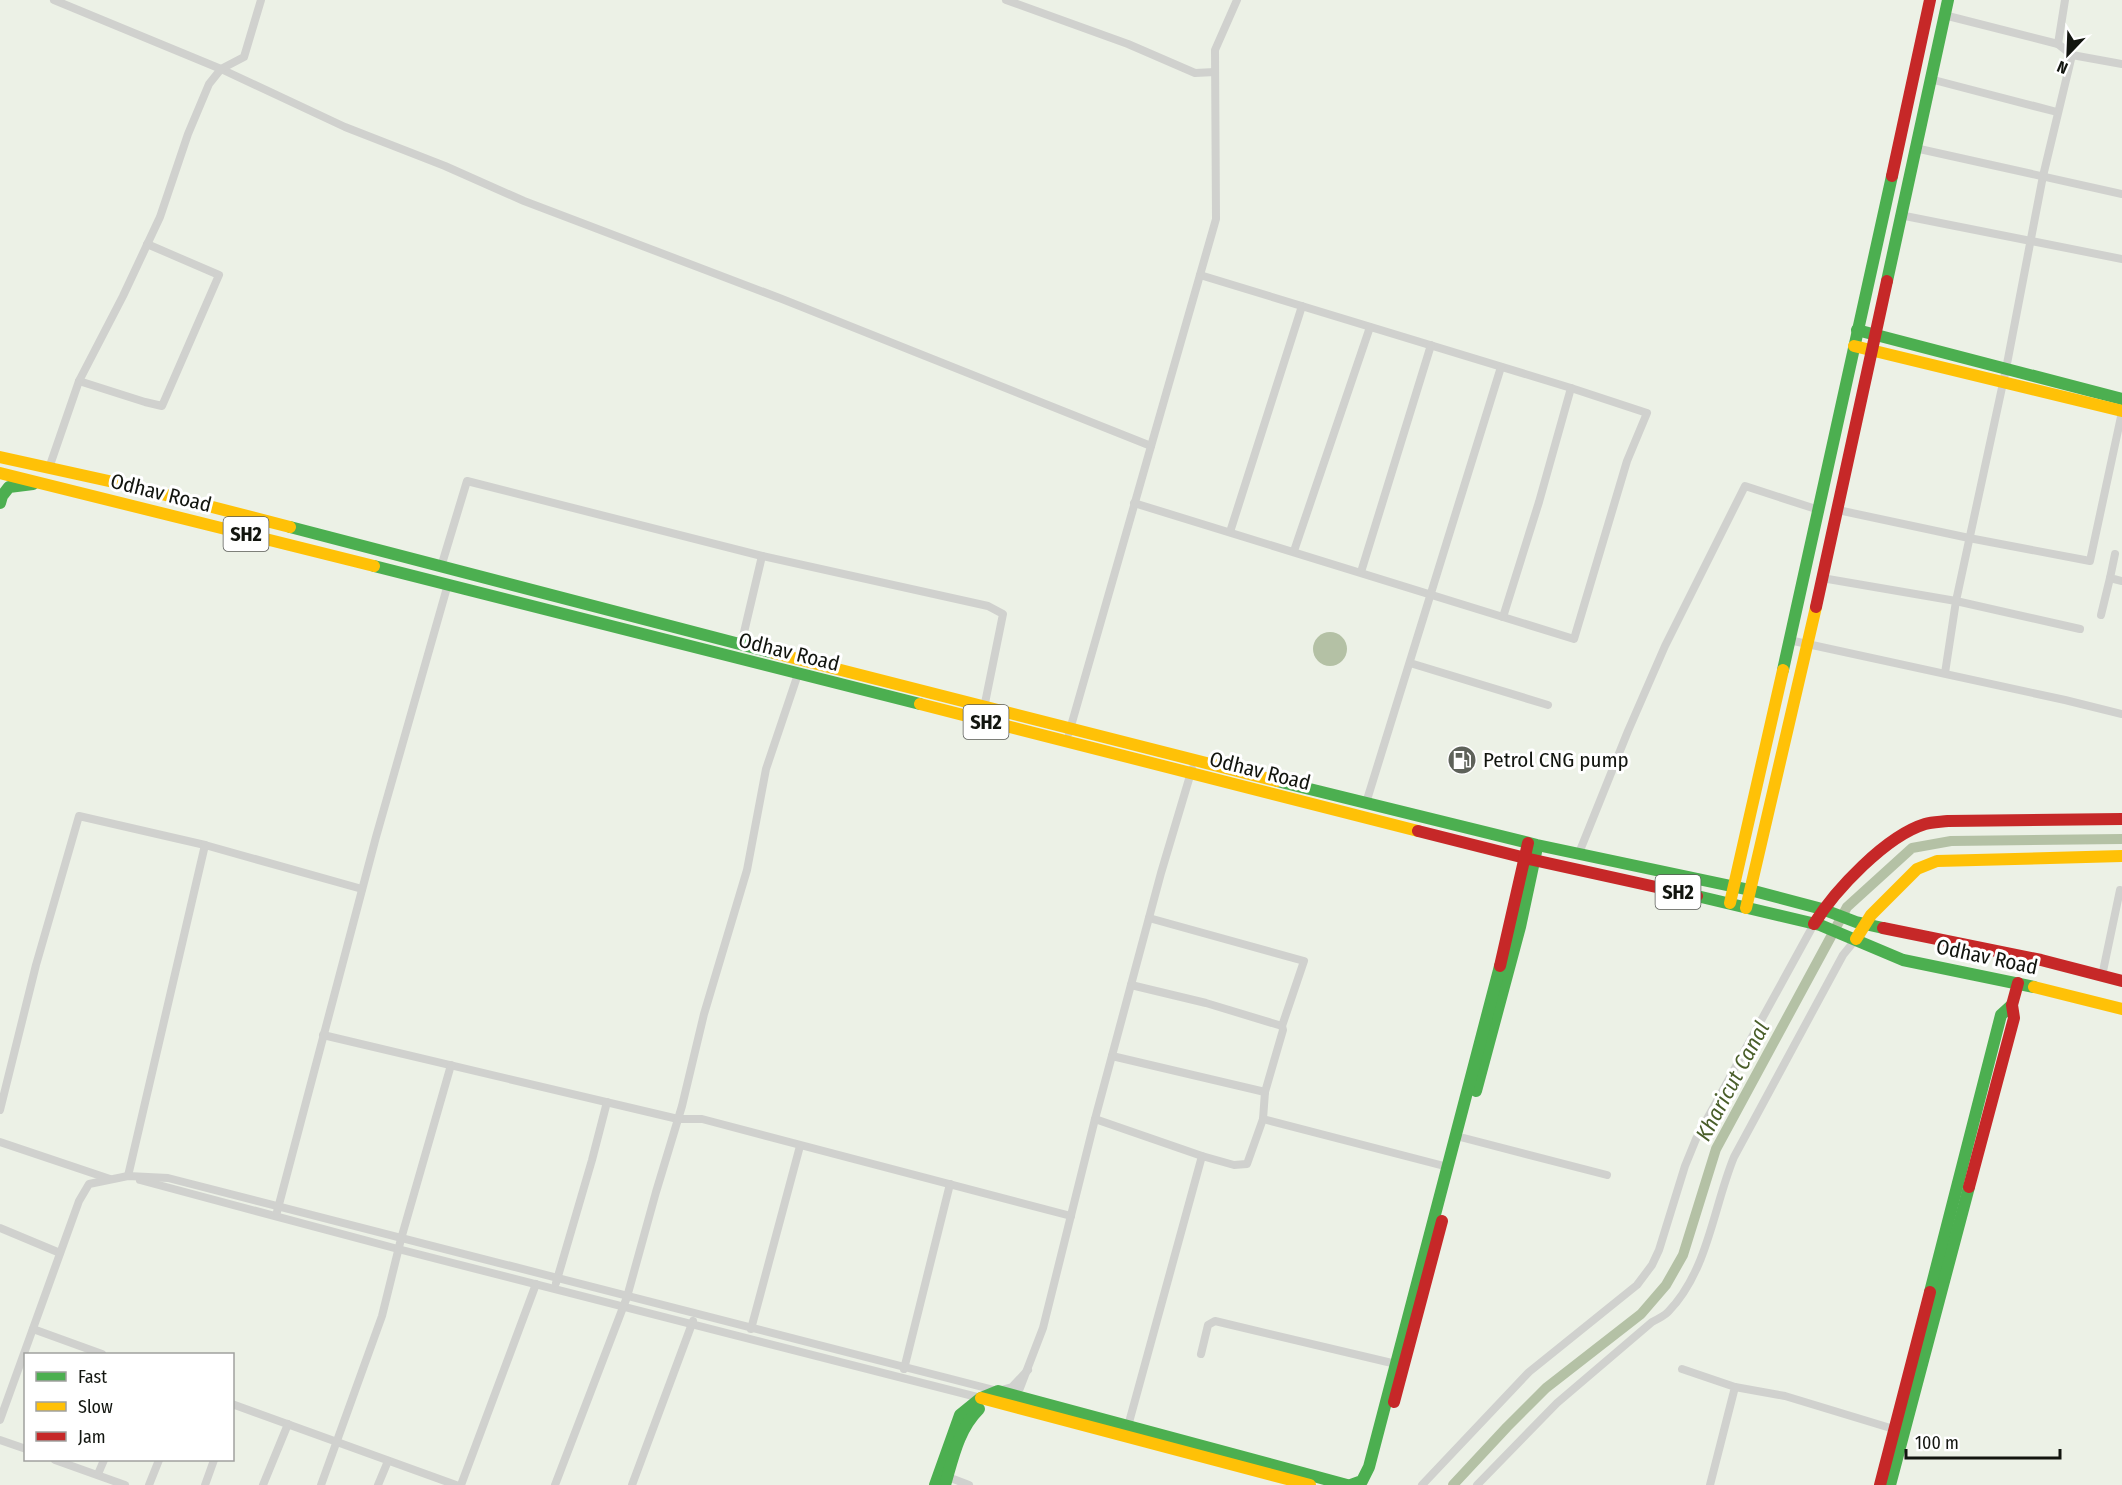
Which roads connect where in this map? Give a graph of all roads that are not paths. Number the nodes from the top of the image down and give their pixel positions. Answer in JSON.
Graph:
{"nodes":[{"id":1,"x":54,"y":0,"type":"edge"},
{"id":2,"x":261,"y":0,"type":"edge"},
{"id":3,"x":1006,"y":0,"type":"edge"},
{"id":4,"x":1237,"y":0,"type":"edge"},
{"id":5,"x":1930,"y":0,"type":"edge"},
{"id":6,"x":1948,"y":0,"type":"edge"},
{"id":7,"x":2065,"y":0,"type":"edge"},
{"id":8,"x":1944,"y":15,"type":"junction"},
{"id":9,"x":2058,"y":44,"type":"junction"},
{"id":10,"x":2072,"y":55,"type":"junction"},
{"id":11,"x":2122,"y":64,"type":"edge"},
{"id":12,"x":221,"y":69,"type":"junction"},
{"id":13,"x":1215,"y":72,"type":"junction"},
{"id":14,"x":1930,"y":79,"type":"junction"},
{"id":15,"x":2057,"y":112,"type":"junction"},
{"id":16,"x":1915,"y":148,"type":"junction"},
{"id":17,"x":2043,"y":176,"type":"junction"},
{"id":18,"x":2122,"y":194,"type":"edge"},
{"id":19,"x":1900,"y":215,"type":"junction"},
{"id":20,"x":2031,"y":241,"type":"junction"},
{"id":21,"x":147,"y":244,"type":"junction"},
{"id":22,"x":2122,"y":259,"type":"edge"},
{"id":23,"x":1200,"y":275,"type":"junction"},
{"id":24,"x":1302,"y":306,"type":"junction"},
{"id":25,"x":1370,"y":327,"type":"junction"},
{"id":26,"x":1857,"y":330,"type":"junction"},
{"id":27,"x":1875,"y":335,"type":"junction"},
{"id":28,"x":1431,"y":345,"type":"junction"},
{"id":29,"x":1854,"y":346,"type":"junction"},
{"id":30,"x":1872,"y":350,"type":"junction"},
{"id":31,"x":1501,"y":367,"type":"junction"},
{"id":32,"x":2006,"y":369,"type":"junction"},
{"id":33,"x":79,"y":381,"type":"junction"},
{"id":34,"x":2003,"y":382,"type":"junction"},
{"id":35,"x":1571,"y":388,"type":"junction"},
{"id":36,"x":2122,"y":399,"type":"edge"},
{"id":37,"x":2122,"y":411,"type":"edge"},
{"id":38,"x":1151,"y":446,"type":"junction"},
{"id":39,"x":3,"y":458,"type":"edge"},
{"id":40,"x":49,"y":468,"type":"junction"},
{"id":41,"x":2,"y":477,"type":"edge"},
{"id":42,"x":44,"y":483,"type":"junction"},
{"id":43,"x":1,"y":498,"type":"edge"},
{"id":44,"x":1134,"y":503,"type":"junction"},
{"id":45,"x":1819,"y":510,"type":"junction"},
{"id":46,"x":1838,"y":510,"type":"junction"},
{"id":47,"x":1230,"y":532,"type":"junction"},
{"id":48,"x":1969,"y":538,"type":"junction"},
{"id":49,"x":1294,"y":551,"type":"junction"},
{"id":50,"x":2115,"y":554,"type":"dead end"},
{"id":51,"x":762,"y":556,"type":"junction"},
{"id":52,"x":441,"y":567,"type":"junction"},
{"id":53,"x":1361,"y":572,"type":"junction"},
{"id":54,"x":1822,"y":578,"type":"junction"},
{"id":55,"x":2110,"y":578,"type":"junction"},
{"id":56,"x":2122,"y":581,"type":"edge"},
{"id":57,"x":448,"y":584,"type":"junction"},
{"id":58,"x":1432,"y":594,"type":"junction"},
{"id":59,"x":1956,"y":601,"type":"junction"},
{"id":60,"x":2101,"y":615,"type":"dead end"},
{"id":61,"x":1503,"y":616,"type":"junction"},
{"id":62,"x":2080,"y":629,"type":"dead end"},
{"id":63,"x":1789,"y":640,"type":"junction"},
{"id":64,"x":1807,"y":643,"type":"junction"},
{"id":65,"x":741,"y":645,"type":"junction"},
{"id":66,"x":1410,"y":663,"type":"junction"},
{"id":67,"x":1945,"y":673,"type":"junction"},
{"id":68,"x":798,"y":674,"type":"junction"},
{"id":69,"x":1548,"y":705,"type":"dead end"},
{"id":70,"x":984,"y":708,"type":"junction"},
{"id":71,"x":2122,"y":714,"type":"edge"},
{"id":72,"x":1070,"y":729,"type":"junction"},
{"id":73,"x":1067,"y":743,"type":"junction"},
{"id":74,"x":1195,"y":760,"type":"junction"},
{"id":75,"x":1191,"y":773,"type":"junction"},
{"id":76,"x":1366,"y":803,"type":"junction"},
{"id":77,"x":2122,"y":819,"type":"edge"},
{"id":78,"x":1533,"y":844,"type":"junction"},
{"id":79,"x":205,"y":845,"type":"junction"},
{"id":80,"x":1580,"y":853,"type":"junction"},
{"id":81,"x":2122,"y":856,"type":"edge"},
{"id":82,"x":1530,"y":859,"type":"junction"},
{"id":83,"x":1732,"y":886,"type":"junction"},
{"id":84,"x":362,"y":889,"type":"junction"},
{"id":85,"x":1750,"y":890,"type":"junction"},
{"id":86,"x":2120,"y":890,"type":"dead end"},
{"id":87,"x":1730,"y":903,"type":"junction"},
{"id":88,"x":1746,"y":908,"type":"junction"},
{"id":89,"x":1822,"y":909,"type":"junction"},
{"id":90,"x":1149,"y":918,"type":"junction"},
{"id":91,"x":1860,"y":923,"type":"junction"},
{"id":92,"x":1817,"y":925,"type":"junction"},
{"id":93,"x":1852,"y":937,"type":"junction"},
{"id":94,"x":2102,"y":976,"type":"junction"},
{"id":95,"x":2122,"y":981,"type":"edge"},
{"id":96,"x":2018,"y":983,"type":"junction"},
{"id":97,"x":1131,"y":985,"type":"junction"},
{"id":98,"x":2122,"y":1009,"type":"edge"},
{"id":99,"x":1282,"y":1026,"type":"junction"},
{"id":100,"x":323,"y":1035,"type":"junction"},
{"id":101,"x":1112,"y":1056,"type":"junction"},
{"id":102,"x":451,"y":1065,"type":"junction"},
{"id":103,"x":1265,"y":1092,"type":"junction"},
{"id":104,"x":607,"y":1102,"type":"junction"},
{"id":105,"x":0,"y":1110,"type":"edge"},
{"id":106,"x":678,"y":1119,"type":"junction"},
{"id":107,"x":1095,"y":1119,"type":"junction"},
{"id":108,"x":1263,"y":1119,"type":"junction"},
{"id":109,"x":1464,"y":1138,"type":"junction"},
{"id":110,"x":0,"y":1142,"type":"edge"},
{"id":111,"x":800,"y":1146,"type":"junction"},
{"id":112,"x":1202,"y":1156,"type":"junction"},
{"id":113,"x":1448,"y":1167,"type":"junction"},
{"id":114,"x":1607,"y":1175,"type":"dead end"},
{"id":115,"x":128,"y":1176,"type":"junction"},
{"id":116,"x":110,"y":1179,"type":"junction"},
{"id":117,"x":950,"y":1184,"type":"junction"},
{"id":118,"x":278,"y":1207,"type":"junction"},
{"id":119,"x":276,"y":1216,"type":"junction"},
{"id":120,"x":1071,"y":1216,"type":"junction"},
{"id":121,"x":0,"y":1228,"type":"edge"},
{"id":122,"x":401,"y":1239,"type":"junction"},
{"id":123,"x":398,"y":1248,"type":"junction"},
{"id":124,"x":60,"y":1253,"type":"junction"},
{"id":125,"x":557,"y":1279,"type":"junction"},
{"id":126,"x":536,"y":1284,"type":"junction"},
{"id":127,"x":555,"y":1289,"type":"junction"},
{"id":128,"x":627,"y":1297,"type":"junction"},
{"id":129,"x":623,"y":1306,"type":"junction"},
{"id":130,"x":694,"y":1314,"type":"junction"},
{"id":131,"x":692,"y":1324,"type":"junction"},
{"id":132,"x":33,"y":1329,"type":"junction"},
{"id":133,"x":751,"y":1329,"type":"junction"},
{"id":134,"x":87,"y":1352,"type":"edge"},
{"id":135,"x":24,"y":1353,"type":"edge"},
{"id":136,"x":24,"y":1354,"type":"edge"},
{"id":137,"x":1200,"y":1354,"type":"dead end"},
{"id":138,"x":1396,"y":1364,"type":"junction"},
{"id":139,"x":904,"y":1369,"type":"junction"},
{"id":140,"x":1682,"y":1369,"type":"dead end"},
{"id":141,"x":964,"y":1384,"type":"junction"},
{"id":142,"x":1735,"y":1387,"type":"junction"},
{"id":143,"x":962,"y":1394,"type":"junction"},
{"id":144,"x":1001,"y":1396,"type":"junction"},
{"id":145,"x":981,"y":1398,"type":"junction"},
{"id":146,"x":234,"y":1404,"type":"edge"},
{"id":147,"x":964,"y":1416,"type":"junction"},
{"id":148,"x":0,"y":1420,"type":"edge"},
{"id":149,"x":288,"y":1424,"type":"junction"},
{"id":150,"x":1128,"y":1426,"type":"junction"},
{"id":151,"x":1899,"y":1431,"type":"junction"},
{"id":152,"x":0,"y":1440,"type":"edge"},
{"id":153,"x":338,"y":1443,"type":"junction"},
{"id":154,"x":24,"y":1448,"type":"edge"},
{"id":155,"x":58,"y":1461,"type":"edge"},
{"id":156,"x":104,"y":1461,"type":"edge"},
{"id":157,"x":159,"y":1461,"type":"edge"},
{"id":158,"x":214,"y":1461,"type":"edge"},
{"id":159,"x":388,"y":1461,"type":"junction"},
{"id":160,"x":98,"y":1474,"type":"junction"},
{"id":161,"x":435,"y":1481,"type":"edge"},
{"id":162,"x":946,"y":1481,"type":"edge"},
{"id":163,"x":1352,"y":1484,"type":"edge"},
{"id":164,"x":125,"y":1485,"type":"edge"},
{"id":165,"x":149,"y":1485,"type":"edge"},
{"id":166,"x":205,"y":1485,"type":"edge"},
{"id":167,"x":263,"y":1485,"type":"edge"},
{"id":168,"x":321,"y":1485,"type":"edge"},
{"id":169,"x":378,"y":1485,"type":"edge"},
{"id":170,"x":456,"y":1485,"type":"edge"},
{"id":171,"x":461,"y":1485,"type":"edge"},
{"id":172,"x":555,"y":1485,"type":"edge"},
{"id":173,"x":632,"y":1485,"type":"edge"},
{"id":174,"x":935,"y":1485,"type":"edge"},
{"id":175,"x":969,"y":1485,"type":"edge"},
{"id":176,"x":1310,"y":1485,"type":"edge"},
{"id":177,"x":1422,"y":1485,"type":"edge"},
{"id":178,"x":1478,"y":1485,"type":"edge"},
{"id":179,"x":1710,"y":1485,"type":"edge"},
{"id":180,"x":1880,"y":1485,"type":"edge"},
{"id":181,"x":1890,"y":1485,"type":"edge"}],
"edges":[{"from":1,"to":12,"type":"street"},
{"from":2,"to":12,"type":"street"},
{"from":3,"to":13,"type":"street"},
{"from":4,"to":13,"type":"street"},
{"from":5,"to":26,"type":"street"},
{"from":6,"to":8,"type":"street"},
{"from":7,"to":9,"type":"street"},
{"from":8,"to":9,"type":"street"},
{"from":8,"to":14,"type":"street"},
{"from":9,"to":10,"type":"street"},
{"from":10,"to":11,"type":"street"},
{"from":10,"to":15,"type":"street"},
{"from":12,"to":21,"type":"street"},
{"from":12,"to":38,"type":"street"},
{"from":13,"to":23,"type":"street"},
{"from":14,"to":15,"type":"street"},
{"from":14,"to":16,"type":"street"},
{"from":15,"to":17,"type":"street"},
{"from":16,"to":17,"type":"street"},
{"from":16,"to":19,"type":"street"},
{"from":17,"to":18,"type":"street"},
{"from":17,"to":20,"type":"street"},
{"from":19,"to":20,"type":"street"},
{"from":19,"to":27,"type":"street"},
{"from":20,"to":22,"type":"street"},
{"from":20,"to":32,"type":"street"},
{"from":21,"to":33,"type":"street"},
{"from":21,"to":33,"type":"street"},
{"from":23,"to":24,"type":"street"},
{"from":23,"to":38,"type":"street"},
{"from":24,"to":25,"type":"street"},
{"from":24,"to":47,"type":"street"},
{"from":25,"to":28,"type":"street"},
{"from":25,"to":49,"type":"street"},
{"from":26,"to":27,"type":"street"},
{"from":26,"to":29,"type":"street"},
{"from":27,"to":30,"type":"street"},
{"from":27,"to":32,"type":"street"},
{"from":28,"to":31,"type":"street"},
{"from":28,"to":53,"type":"street"},
{"from":29,"to":30,"type":"street"},
{"from":29,"to":45,"type":"street"},
{"from":30,"to":34,"type":"street"},
{"from":30,"to":46,"type":"street"},
{"from":31,"to":35,"type":"street"},
{"from":31,"to":58,"type":"street"},
{"from":32,"to":34,"type":"street"},
{"from":32,"to":36,"type":"street"},
{"from":33,"to":40,"type":"street"},
{"from":34,"to":37,"type":"street"},
{"from":34,"to":48,"type":"street"},
{"from":35,"to":61,"type":"street"},
{"from":35,"to":61,"type":"street"},
{"from":37,"to":48,"type":"street"},
{"from":38,"to":44,"type":"street"},
{"from":39,"to":40,"type":"street","number":"SH2"},
{"from":39,"to":41,"type":"street","number":"SH2"},
{"from":40,"to":42,"type":"street"},
{"from":40,"to":52,"type":"street","name":"Odhav Road","number":"SH2"},
{"from":41,"to":42,"type":"street","number":"SH2"},
{"from":42,"to":43,"type":"street"},
{"from":42,"to":57,"type":"street","name":"Odhav Road","number":"SH2"},
{"from":44,"to":47,"type":"street"},
{"from":44,"to":72,"type":"street"},
{"from":45,"to":63,"type":"street"},
{"from":45,"to":80,"type":"street"},
{"from":46,"to":48,"type":"street"},
{"from":46,"to":54,"type":"street"},
{"from":47,"to":49,"type":"street"},
{"from":48,"to":59,"type":"street"},
{"from":49,"to":53,"type":"street"},
{"from":50,"to":55,"type":"street"},
{"from":51,"to":52,"type":"street"},
{"from":51,"to":65,"type":"street"},
{"from":51,"to":70,"type":"street"},
{"from":52,"to":65,"type":"street","name":"Odhav Road","number":"SH2"},
{"from":53,"to":58,"type":"street"},
{"from":54,"to":59,"type":"street"},
{"from":54,"to":64,"type":"street"},
{"from":55,"to":56,"type":"street"},
{"from":55,"to":60,"type":"street"},
{"from":57,"to":68,"type":"street","name":"Odhav Road","number":"SH2"},
{"from":57,"to":84,"type":"street"},
{"from":58,"to":61,"type":"street"},
{"from":58,"to":66,"type":"street"},
{"from":59,"to":62,"type":"street"},
{"from":59,"to":67,"type":"street"},
{"from":63,"to":64,"type":"street"},
{"from":63,"to":83,"type":"street"},
{"from":64,"to":67,"type":"street"},
{"from":64,"to":85,"type":"street"},
{"from":65,"to":70,"type":"street","name":"Odhav Road","number":"SH2"},
{"from":66,"to":69,"type":"street"},
{"from":66,"to":76,"type":"street"},
{"from":67,"to":71,"type":"street"},
{"from":68,"to":73,"type":"street","name":"Odhav Road","number":"SH2"},
{"from":68,"to":106,"type":"street"},
{"from":70,"to":72,"type":"street","name":"Odhav Road","number":"SH2"},
{"from":72,"to":73,"type":"street"},
{"from":72,"to":74,"type":"street","name":"Odhav Road","number":"SH2"},
{"from":73,"to":75,"type":"street","name":"Odhav Road","number":"SH2"},
{"from":74,"to":75,"type":"street"},
{"from":74,"to":76,"type":"street","name":"Odhav Road","number":"SH2"},
{"from":75,"to":82,"type":"street","name":"Odhav Road","number":"SH2"},
{"from":75,"to":90,"type":"street"},
{"from":76,"to":78,"type":"street","name":"Odhav Road","number":"SH2"},
{"from":77,"to":89,"type":"street"},
{"from":78,"to":80,"type":"street","name":"Odhav Road","number":"SH2"},
{"from":78,"to":82,"type":"street"},
{"from":79,"to":84,"type":"street"},
{"from":79,"to":105,"type":"street"},
{"from":79,"to":115,"type":"street"},
{"from":80,"to":83,"type":"street","name":"Odhav Road","number":"SH2"},
{"from":81,"to":91,"type":"street"},
{"from":82,"to":87,"type":"street","name":"Odhav Road","number":"SH2"},
{"from":82,"to":109,"type":"street"},
{"from":82,"to":113,"type":"street"},
{"from":83,"to":85,"type":"street","name":"Odhav Road","number":"SH2"},
{"from":83,"to":87,"type":"street"},
{"from":84,"to":100,"type":"street"},
{"from":85,"to":88,"type":"street"},
{"from":85,"to":89,"type":"street","name":"Odhav Road","number":"SH2"},
{"from":86,"to":94,"type":"street"},
{"from":87,"to":88,"type":"street","name":"Odhav Road","number":"SH2"},
{"from":88,"to":92,"type":"street","name":"Odhav Road","number":"SH2"},
{"from":89,"to":91,"type":"street","number":"SH2"},
{"from":89,"to":92,"type":"street"},
{"from":90,"to":97,"type":"street"},
{"from":90,"to":99,"type":"street"},
{"from":91,"to":93,"type":"street"},
{"from":91,"to":94,"type":"street","name":"Odhav Road","number":"SH2"},
{"from":92,"to":93,"type":"street","name":"Odhav Road"},
{"from":92,"to":177,"type":"street"},
{"from":93,"to":96,"type":"street","name":"Odhav Road"},
{"from":93,"to":178,"type":"street"},
{"from":94,"to":95,"type":"street","name":"Odhav Road","number":"SH2"},
{"from":96,"to":98,"type":"street","name":"Odhav Road"},
{"from":96,"to":151,"type":"street"},
{"from":97,"to":99,"type":"street"},
{"from":97,"to":101,"type":"street"},
{"from":99,"to":103,"type":"street"},
{"from":100,"to":102,"type":"street"},
{"from":100,"to":118,"type":"street"},
{"from":101,"to":103,"type":"street"},
{"from":101,"to":107,"type":"street"},
{"from":102,"to":104,"type":"street"},
{"from":102,"to":122,"type":"street"},
{"from":103,"to":108,"type":"street"},
{"from":104,"to":106,"type":"street"},
{"from":104,"to":125,"type":"street"},
{"from":106,"to":111,"type":"street"},
{"from":106,"to":128,"type":"street"},
{"from":107,"to":112,"type":"street"},
{"from":107,"to":120,"type":"street"},
{"from":108,"to":112,"type":"street"},
{"from":108,"to":113,"type":"street"},
{"from":109,"to":114,"type":"street"},
{"from":109,"to":163,"type":"street"},
{"from":110,"to":116,"type":"street"},
{"from":111,"to":117,"type":"street"},
{"from":111,"to":133,"type":"street"},
{"from":112,"to":150,"type":"street"},
{"from":113,"to":138,"type":"street"},
{"from":115,"to":116,"type":"street"},
{"from":115,"to":118,"type":"street"},
{"from":115,"to":119,"type":"street"},
{"from":116,"to":124,"type":"street"},
{"from":117,"to":120,"type":"street"},
{"from":117,"to":139,"type":"street"},
{"from":118,"to":119,"type":"street"},
{"from":118,"to":122,"type":"street"},
{"from":119,"to":123,"type":"street"},
{"from":120,"to":144,"type":"street"},
{"from":121,"to":124,"type":"street"},
{"from":122,"to":123,"type":"street"},
{"from":122,"to":125,"type":"street"},
{"from":123,"to":126,"type":"street"},
{"from":123,"to":153,"type":"street"},
{"from":124,"to":132,"type":"street"},
{"from":125,"to":127,"type":"street"},
{"from":125,"to":128,"type":"street"},
{"from":126,"to":127,"type":"street"},
{"from":126,"to":171,"type":"street"},
{"from":127,"to":129,"type":"street"},
{"from":128,"to":129,"type":"street"},
{"from":128,"to":130,"type":"street"},
{"from":129,"to":131,"type":"street"},
{"from":129,"to":172,"type":"street"},
{"from":130,"to":131,"type":"street"},
{"from":130,"to":133,"type":"street"},
{"from":131,"to":143,"type":"street"},
{"from":131,"to":173,"type":"street"},
{"from":132,"to":134,"type":"street"},
{"from":132,"to":135,"type":"street"},
{"from":133,"to":139,"type":"street"},
{"from":136,"to":148,"type":"street"},
{"from":137,"to":138,"type":"street"},
{"from":138,"to":163,"type":"street"},
{"from":139,"to":141,"type":"street"},
{"from":140,"to":142,"type":"street"},
{"from":141,"to":143,"type":"street"},
{"from":141,"to":144,"type":"street"},
{"from":142,"to":151,"type":"street"},
{"from":142,"to":179,"type":"street"},
{"from":143,"to":145,"type":"street"},
{"from":143,"to":147,"type":"street"},
{"from":144,"to":145,"type":"street"},
{"from":144,"to":147,"type":"street"},
{"from":144,"to":150,"type":"street"},
{"from":144,"to":176,"type":"street"},
{"from":145,"to":147,"type":"street"},
{"from":146,"to":149,"type":"street"},
{"from":147,"to":162,"type":"street"},
{"from":147,"to":174,"type":"street"},
{"from":149,"to":153,"type":"street"},
{"from":149,"to":167,"type":"street"},
{"from":150,"to":163,"type":"street"},
{"from":151,"to":180,"type":"street"},
{"from":151,"to":181,"type":"street"},
{"from":152,"to":154,"type":"street"},
{"from":153,"to":159,"type":"street"},
{"from":153,"to":168,"type":"street"},
{"from":155,"to":160,"type":"street"},
{"from":156,"to":160,"type":"street"},
{"from":157,"to":165,"type":"street"},
{"from":158,"to":166,"type":"street"},
{"from":159,"to":161,"type":"street"},
{"from":159,"to":169,"type":"street"},
{"from":160,"to":164,"type":"street"},
{"from":161,"to":170,"type":"street"},
{"from":162,"to":175,"type":"street"}]}
